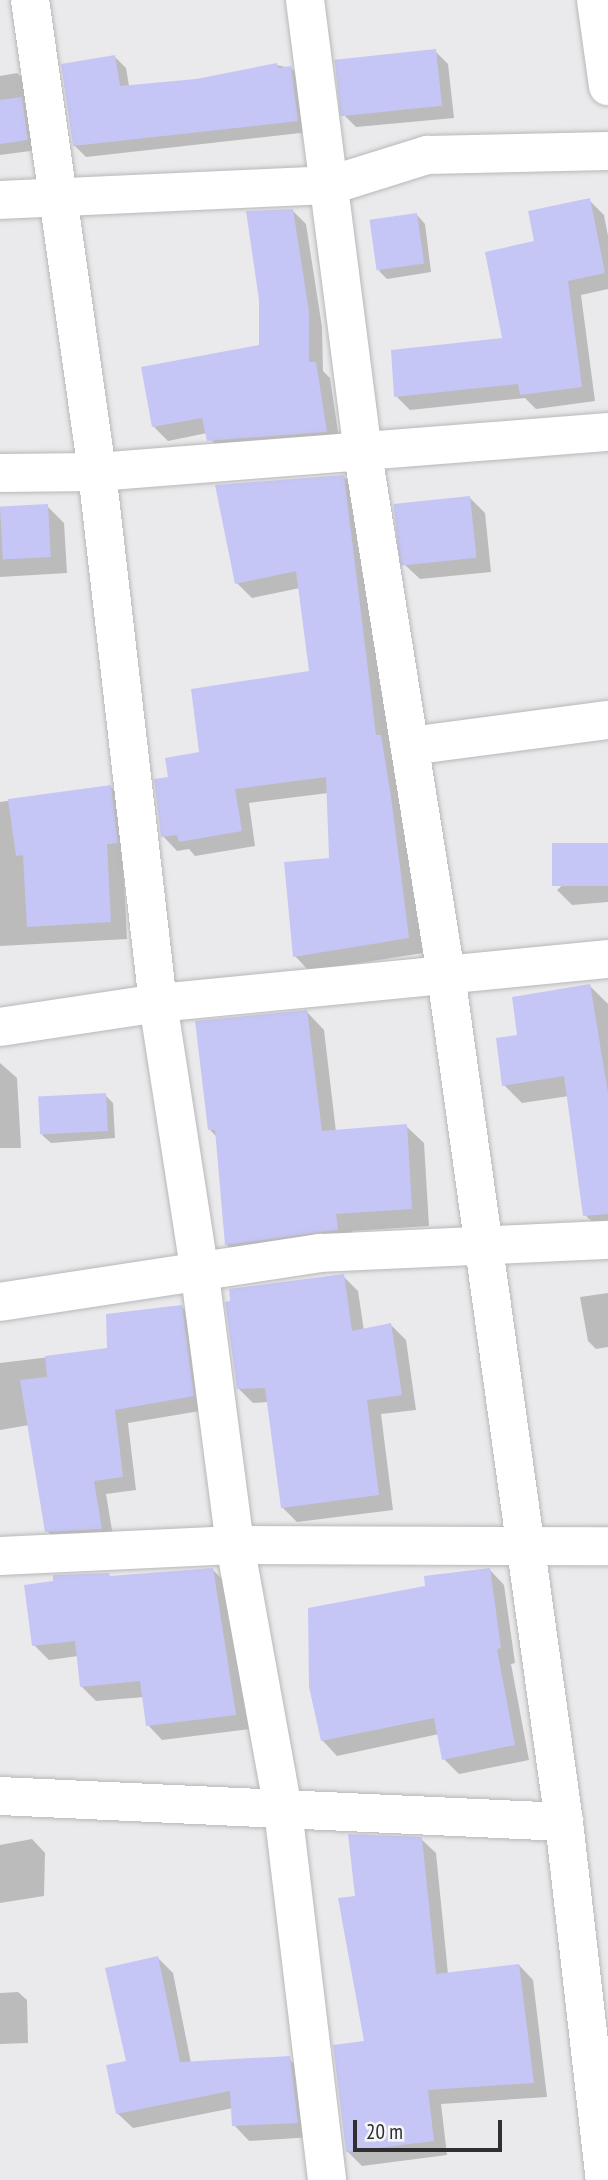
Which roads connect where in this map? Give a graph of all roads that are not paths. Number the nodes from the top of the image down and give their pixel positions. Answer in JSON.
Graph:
{"nodes":[{"id":1,"x":30,"y":0,"type":"edge"},
{"id":2,"x":305,"y":0,"type":"edge"},
{"id":3,"x":596,"y":0,"type":"edge"},
{"id":4,"x":608,"y":86,"type":"edge"},
{"id":5,"x":608,"y":151,"type":"edge"},
{"id":6,"x":331,"y":185,"type":"junction"},
{"id":7,"x":58,"y":196,"type":"junction"},
{"id":8,"x":0,"y":200,"type":"edge"},
{"id":9,"x":608,"y":432,"type":"edge"},
{"id":10,"x":362,"y":448,"type":"junction"},
{"id":11,"x":97,"y":472,"type":"junction"},
{"id":12,"x":0,"y":473,"type":"edge"},
{"id":13,"x":608,"y":720,"type":"edge"},
{"id":14,"x":410,"y":746,"type":"junction"},
{"id":15,"x":608,"y":959,"type":"edge"},
{"id":16,"x":446,"y":975,"type":"junction"},
{"id":17,"x":158,"y":1003,"type":"junction"},
{"id":18,"x":0,"y":1027,"type":"edge"},
{"id":19,"x":608,"y":1240,"type":"edge"},
{"id":20,"x":483,"y":1246,"type":"junction"},
{"id":21,"x":199,"y":1268,"type":"junction"},
{"id":22,"x":0,"y":1303,"type":"edge"},
{"id":23,"x":235,"y":1545,"type":"junction"},
{"id":24,"x":525,"y":1545,"type":"junction"},
{"id":25,"x":608,"y":1546,"type":"edge"},
{"id":26,"x":0,"y":1556,"type":"edge"},
{"id":27,"x":0,"y":1796,"type":"edge"},
{"id":28,"x":283,"y":1810,"type":"junction"},
{"id":29,"x":564,"y":1822,"type":"junction"},
{"id":30,"x":327,"y":2180,"type":"edge"},
{"id":31,"x":605,"y":2180,"type":"edge"}],
"edges":[{"from":1,"to":7,"type":"street"},
{"from":2,"to":6,"type":"street"},
{"from":3,"to":4,"type":"street"},
{"from":5,"to":6,"type":"street"},
{"from":6,"to":7,"type":"street"},
{"from":6,"to":10,"type":"street"},
{"from":7,"to":8,"type":"street"},
{"from":7,"to":11,"type":"street"},
{"from":9,"to":10,"type":"street"},
{"from":10,"to":11,"type":"street"},
{"from":10,"to":14,"type":"street"},
{"from":11,"to":12,"type":"street"},
{"from":11,"to":17,"type":"street"},
{"from":13,"to":14,"type":"street"},
{"from":14,"to":16,"type":"street"},
{"from":15,"to":16,"type":"street"},
{"from":16,"to":17,"type":"street"},
{"from":16,"to":20,"type":"street"},
{"from":17,"to":18,"type":"street"},
{"from":17,"to":21,"type":"street"},
{"from":19,"to":20,"type":"street"},
{"from":20,"to":21,"type":"street"},
{"from":20,"to":24,"type":"street"},
{"from":21,"to":22,"type":"street"},
{"from":21,"to":23,"type":"street"},
{"from":23,"to":24,"type":"street"},
{"from":23,"to":26,"type":"street"},
{"from":23,"to":28,"type":"street"},
{"from":24,"to":25,"type":"street"},
{"from":24,"to":29,"type":"street"},
{"from":27,"to":28,"type":"street"},
{"from":28,"to":29,"type":"street"},
{"from":28,"to":30,"type":"street"},
{"from":29,"to":31,"type":"street"}]}
